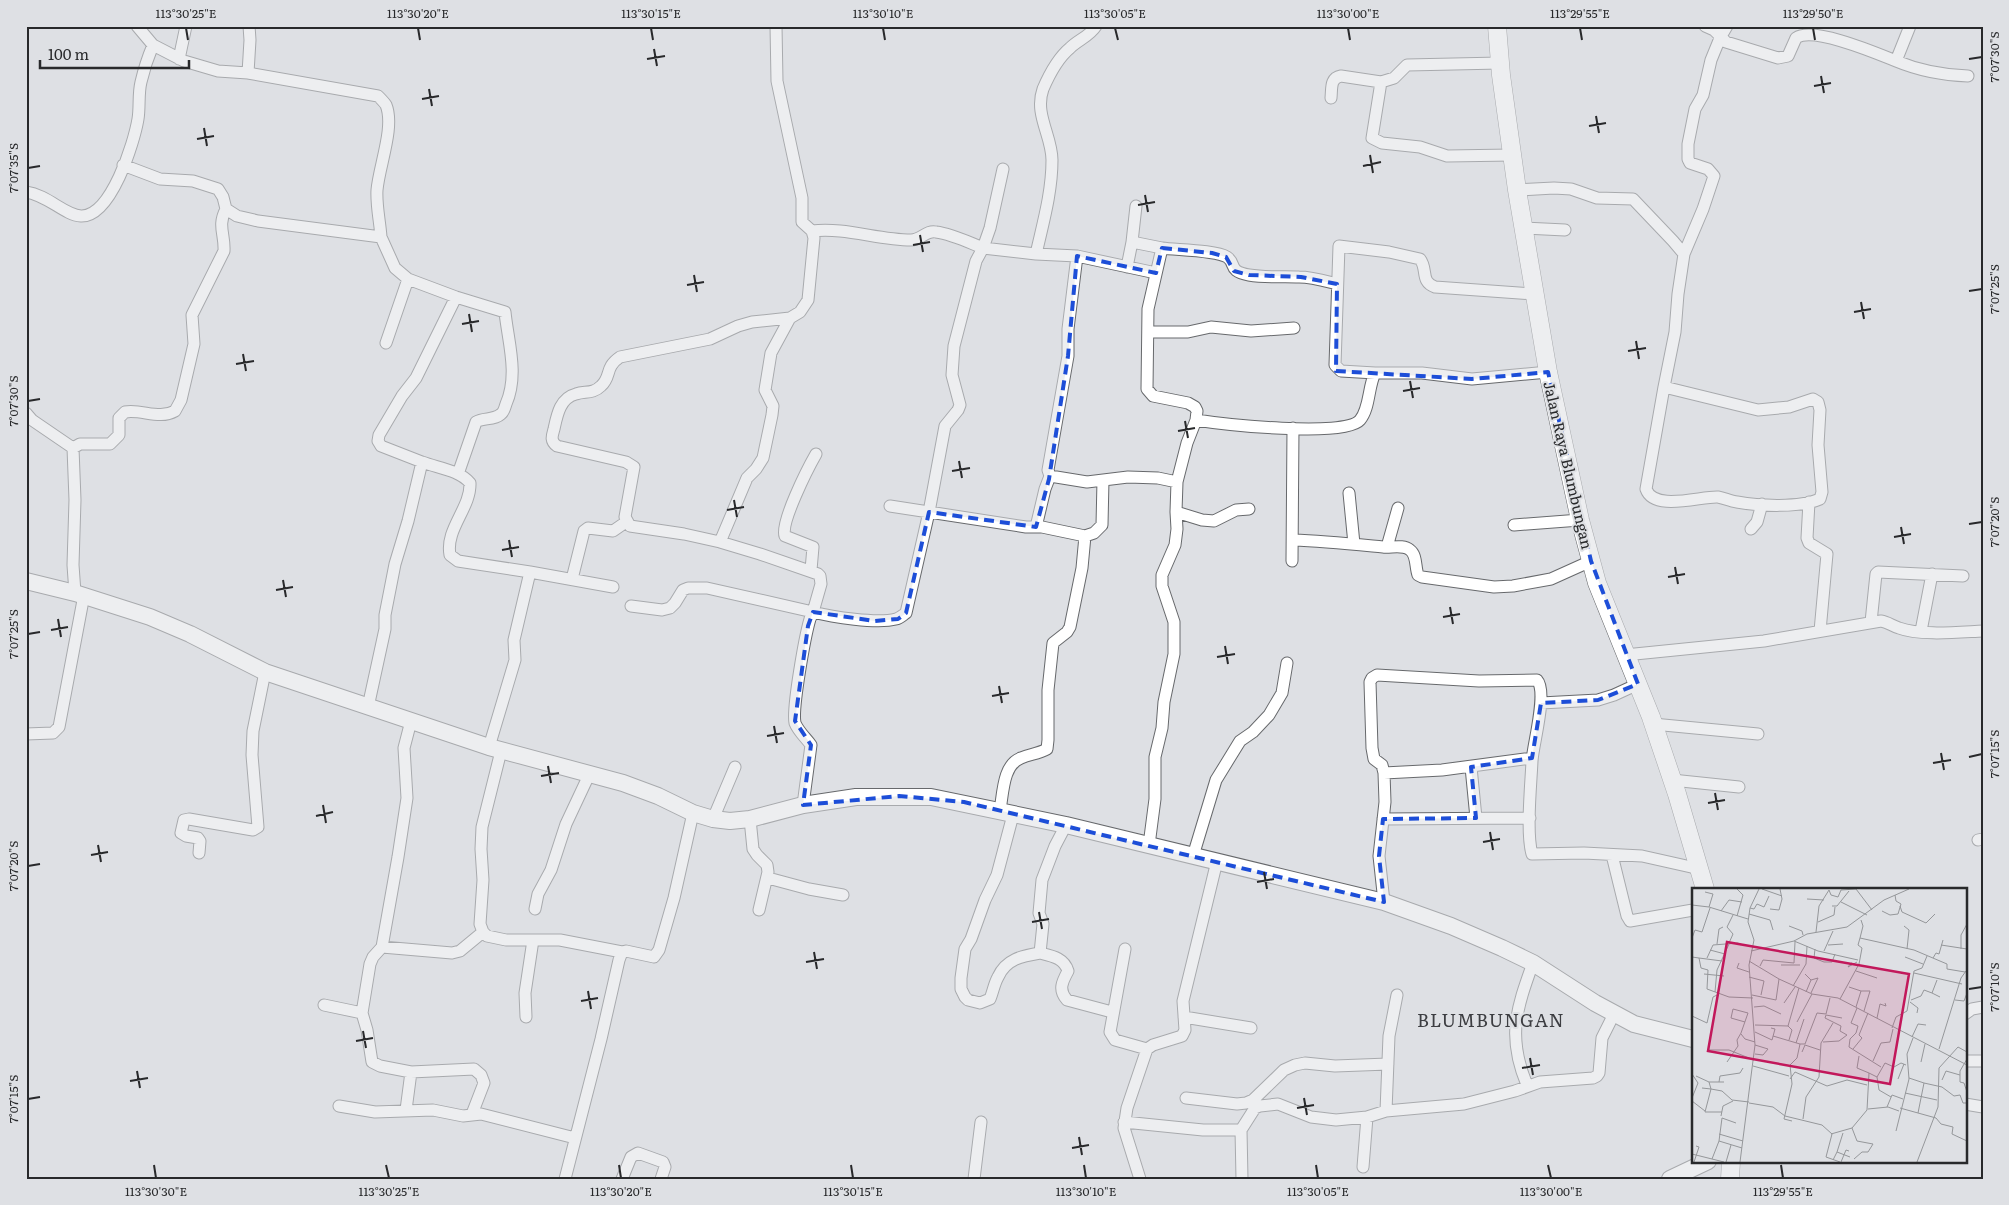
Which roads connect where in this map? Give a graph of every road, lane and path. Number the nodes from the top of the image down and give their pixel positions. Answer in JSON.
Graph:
{"nodes":[{"id":1,"x":137,"y":26,"type":"edge"},
{"id":2,"x":186,"y":26,"type":"edge"},
{"id":3,"x":249,"y":26,"type":"edge"},
{"id":4,"x":776,"y":26,"type":"edge"},
{"id":5,"x":1096,"y":26,"type":"edge"},
{"id":6,"x":1497,"y":26,"type":"edge"},
{"id":7,"x":1705,"y":26,"type":"edge"},
{"id":8,"x":1727,"y":26,"type":"edge"},
{"id":9,"x":1910,"y":26,"type":"edge"},
{"id":10,"x":1831,"y":32,"type":"edge"},
{"id":11,"x":1720,"y":38,"type":"junction"},
{"id":12,"x":153,"y":45,"type":"junction"},
{"id":13,"x":179,"y":59,"type":"junction"},
{"id":14,"x":1896,"y":61,"type":"junction"},
{"id":15,"x":1500,"y":63,"type":"junction"},
{"id":16,"x":248,"y":73,"type":"junction"},
{"id":17,"x":1968,"y":76,"type":"dead end"},
{"id":18,"x":1381,"y":82,"type":"junction"},
{"id":19,"x":1331,"y":98,"type":"dead end"},
{"id":20,"x":1512,"y":155,"type":"junction"},
{"id":21,"x":123,"y":165,"type":"junction"},
{"id":22,"x":1003,"y":170,"type":"dead end"},
{"id":23,"x":1517,"y":190,"type":"junction"},
{"id":24,"x":26,"y":192,"type":"edge"},
{"id":25,"x":1136,"y":206,"type":"dead end"},
{"id":26,"x":226,"y":209,"type":"junction"},
{"id":27,"x":1523,"y":228,"type":"junction"},
{"id":28,"x":1565,"y":230,"type":"dead end"},
{"id":29,"x":812,"y":231,"type":"junction"},
{"id":30,"x":381,"y":237,"type":"junction"},
{"id":31,"x":1132,"y":242,"type":"junction"},
{"id":32,"x":983,"y":248,"type":"junction"},
{"id":33,"x":1162,"y":248,"type":"junction"},
{"id":34,"x":1036,"y":254,"type":"junction"},
{"id":35,"x":1684,"y":254,"type":"junction"},
{"id":36,"x":1077,"y":256,"type":"junction"},
{"id":37,"x":1127,"y":267,"type":"junction"},
{"id":38,"x":1156,"y":273,"type":"junction"},
{"id":39,"x":408,"y":279,"type":"junction"},
{"id":40,"x":1337,"y":284,"type":"junction"},
{"id":41,"x":1534,"y":294,"type":"junction"},
{"id":42,"x":456,"y":297,"type":"junction"},
{"id":43,"x":790,"y":318,"type":"junction"},
{"id":44,"x":1294,"y":328,"type":"dead end"},
{"id":45,"x":1148,"y":332,"type":"junction"},
{"id":46,"x":386,"y":343,"type":"dead end"},
{"id":47,"x":1548,"y":372,"type":"junction"},
{"id":48,"x":1375,"y":373,"type":"junction"},
{"id":49,"x":1664,"y":387,"type":"junction"},
{"id":50,"x":26,"y":413,"type":"edge"},
{"id":51,"x":1196,"y":420,"type":"junction"},
{"id":52,"x":1293,"y":428,"type":"junction"},
{"id":53,"x":73,"y":448,"type":"junction"},
{"id":54,"x":816,"y":454,"type":"dead end"},
{"id":55,"x":422,"y":462,"type":"junction"},
{"id":56,"x":458,"y":474,"type":"junction"},
{"id":57,"x":1050,"y":476,"type":"junction"},
{"id":58,"x":1103,"y":480,"type":"junction"},
{"id":59,"x":1177,"y":482,"type":"junction"},
{"id":60,"x":1349,"y":493,"type":"dead end"},
{"id":61,"x":1809,"y":502,"type":"junction"},
{"id":62,"x":1762,"y":504,"type":"junction"},
{"id":63,"x":890,"y":506,"type":"dead end"},
{"id":64,"x":1398,"y":508,"type":"dead end"},
{"id":65,"x":1249,"y":509,"type":"dead end"},
{"id":66,"x":930,"y":512,"type":"junction"},
{"id":67,"x":1176,"y":512,"type":"junction"},
{"id":68,"x":1580,"y":520,"type":"junction"},
{"id":69,"x":626,"y":522,"type":"junction"},
{"id":70,"x":1514,"y":525,"type":"dead end"},
{"id":71,"x":1036,"y":527,"type":"junction"},
{"id":72,"x":1751,"y":529,"type":"dead end"},
{"id":73,"x":1086,"y":536,"type":"junction"},
{"id":74,"x":1293,"y":540,"type":"junction"},
{"id":75,"x":720,"y":542,"type":"junction"},
{"id":76,"x":1354,"y":544,"type":"junction"},
{"id":77,"x":1387,"y":547,"type":"junction"},
{"id":78,"x":1292,"y":561,"type":"dead end"},
{"id":79,"x":1591,"y":561,"type":"junction"},
{"id":80,"x":811,"y":570,"type":"junction"},
{"id":81,"x":530,"y":572,"type":"junction"},
{"id":82,"x":1932,"y":574,"type":"junction"},
{"id":83,"x":1963,"y":576,"type":"dead end"},
{"id":84,"x":572,"y":579,"type":"junction"},
{"id":85,"x":26,"y":581,"type":"edge"},
{"id":86,"x":613,"y":587,"type":"dead end"},
{"id":87,"x":79,"y":594,"type":"junction"},
{"id":88,"x":631,"y":606,"type":"dead end"},
{"id":89,"x":813,"y":612,"type":"junction"},
{"id":90,"x":1872,"y":622,"type":"junction"},
{"id":91,"x":1820,"y":631,"type":"junction"},
{"id":92,"x":1983,"y":631,"type":"edge"},
{"id":93,"x":1921,"y":632,"type":"junction"},
{"id":94,"x":1626,"y":655,"type":"junction"},
{"id":95,"x":1288,"y":663,"type":"dead end"},
{"id":96,"x":265,"y":672,"type":"junction"},
{"id":97,"x":1638,"y":684,"type":"junction"},
{"id":98,"x":1541,"y":703,"type":"junction"},
{"id":99,"x":368,"y":706,"type":"junction"},
{"id":100,"x":411,"y":721,"type":"junction"},
{"id":101,"x":1653,"y":724,"type":"junction"},
{"id":102,"x":26,"y":734,"type":"edge"},
{"id":103,"x":1758,"y":734,"type":"dead end"},
{"id":104,"x":495,"y":749,"type":"junction"},
{"id":105,"x":1532,"y":758,"type":"junction"},
{"id":106,"x":1471,"y":767,"type":"junction"},
{"id":107,"x":735,"y":768,"type":"dead end"},
{"id":108,"x":1384,"y":773,"type":"junction"},
{"id":109,"x":589,"y":775,"type":"junction"},
{"id":110,"x":1672,"y":780,"type":"junction"},
{"id":111,"x":1739,"y":787,"type":"dead end"},
{"id":112,"x":803,"y":805,"type":"junction"},
{"id":113,"x":1007,"y":812,"type":"junction"},
{"id":114,"x":693,"y":813,"type":"junction"},
{"id":115,"x":1476,"y":818,"type":"junction"},
{"id":116,"x":1530,"y":818,"type":"junction"},
{"id":117,"x":713,"y":819,"type":"junction"},
{"id":118,"x":750,"y":819,"type":"junction"},
{"id":119,"x":1383,"y":819,"type":"junction"},
{"id":120,"x":1066,"y":825,"type":"junction"},
{"id":121,"x":1149,"y":845,"type":"junction"},
{"id":122,"x":198,"y":853,"type":"dead end"},
{"id":123,"x":1193,"y":856,"type":"junction"},
{"id":124,"x":1612,"y":856,"type":"junction"},
{"id":125,"x":1217,"y":861,"type":"junction"},
{"id":126,"x":1700,"y":870,"type":"junction"},
{"id":127,"x":768,"y":878,"type":"junction"},
{"id":128,"x":1705,"y":888,"type":"edge"},
{"id":129,"x":843,"y":894,"type":"dead end"},
{"id":130,"x":1384,"y":902,"type":"junction"},
{"id":131,"x":535,"y":909,"type":"dead end"},
{"id":132,"x":760,"y":910,"type":"dead end"},
{"id":133,"x":1692,"y":910,"type":"edge"},
{"id":134,"x":483,"y":932,"type":"junction"},
{"id":135,"x":533,"y":940,"type":"junction"},
{"id":136,"x":382,"y":947,"type":"junction"},
{"id":137,"x":1125,"y":949,"type":"dead end"},
{"id":138,"x":622,"y":952,"type":"junction"},
{"id":139,"x":1040,"y":953,"type":"junction"},
{"id":140,"x":1533,"y":963,"type":"junction"},
{"id":141,"x":1397,"y":995,"type":"dead end"},
{"id":142,"x":324,"y":1005,"type":"dead end"},
{"id":143,"x":1983,"y":1007,"type":"edge"},
{"id":144,"x":1112,"y":1012,"type":"junction"},
{"id":145,"x":362,"y":1013,"type":"junction"},
{"id":146,"x":1966,"y":1013,"type":"edge"},
{"id":147,"x":1614,"y":1014,"type":"junction"},
{"id":148,"x":526,"y":1017,"type":"dead end"},
{"id":149,"x":1184,"y":1017,"type":"junction"},
{"id":150,"x":1251,"y":1028,"type":"dead end"},
{"id":151,"x":1692,"y":1038,"type":"edge"},
{"id":152,"x":1147,"y":1050,"type":"junction"},
{"id":153,"x":1966,"y":1061,"type":"edge"},
{"id":154,"x":1983,"y":1061,"type":"edge"},
{"id":155,"x":1388,"y":1064,"type":"junction"},
{"id":156,"x":411,"y":1072,"type":"junction"},
{"id":157,"x":1527,"y":1085,"type":"junction"},
{"id":158,"x":1186,"y":1098,"type":"dead end"},
{"id":159,"x":1966,"y":1104,"type":"edge"},
{"id":160,"x":339,"y":1106,"type":"dead end"},
{"id":161,"x":1983,"y":1107,"type":"edge"},
{"id":162,"x":406,"y":1110,"type":"junction"},
{"id":163,"x":1386,"y":1112,"type":"junction"},
{"id":164,"x":472,"y":1114,"type":"junction"},
{"id":165,"x":1367,"y":1117,"type":"junction"},
{"id":166,"x":981,"y":1122,"type":"dead end"},
{"id":167,"x":1124,"y":1122,"type":"junction"},
{"id":168,"x":1241,"y":1130,"type":"junction"},
{"id":169,"x":575,"y":1138,"type":"junction"},
{"id":170,"x":1706,"y":1162,"type":"edge"},
{"id":171,"x":1731,"y":1162,"type":"edge"},
{"id":172,"x":1363,"y":1167,"type":"dead end"},
{"id":173,"x":565,"y":1179,"type":"edge"},
{"id":174,"x":622,"y":1179,"type":"edge"},
{"id":175,"x":660,"y":1179,"type":"edge"},
{"id":176,"x":974,"y":1179,"type":"edge"},
{"id":177,"x":1140,"y":1179,"type":"edge"},
{"id":178,"x":1242,"y":1179,"type":"edge"},
{"id":179,"x":1670,"y":1179,"type":"edge"},
{"id":180,"x":1730,"y":1179,"type":"edge"}],
"edges":[{"from":1,"to":12,"type":"street"},
{"from":2,"to":13,"type":"street"},
{"from":3,"to":16,"type":"street"},
{"from":4,"to":29,"type":"street"},
{"from":5,"to":34,"type":"street"},
{"from":6,"to":15,"type":"main road","name":"Jalan Raya Blumbungan"},
{"from":7,"to":11,"type":"street"},
{"from":8,"to":11,"type":"street"},
{"from":9,"to":14,"type":"street"},
{"from":10,"to":11,"type":"street"},
{"from":10,"to":14,"type":"street"},
{"from":11,"to":35,"type":"street"},
{"from":12,"to":13,"type":"street"},
{"from":12,"to":21,"type":"street"},
{"from":13,"to":16,"type":"street"},
{"from":14,"to":17,"type":"street"},
{"from":15,"to":18,"type":"street"},
{"from":15,"to":20,"type":"main road","name":"Jalan Raya Blumbungan"},
{"from":16,"to":30,"type":"street"},
{"from":18,"to":19,"type":"street"},
{"from":18,"to":20,"type":"street"},
{"from":20,"to":23,"type":"main road","name":"Jalan Raya Blumbungan"},
{"from":21,"to":24,"type":"street"},
{"from":21,"to":26,"type":"street"},
{"from":22,"to":32,"type":"street"},
{"from":23,"to":27,"type":"main road","name":"Jalan Raya Blumbungan"},
{"from":23,"to":35,"type":"street"},
{"from":25,"to":31,"type":"street"},
{"from":26,"to":30,"type":"street"},
{"from":26,"to":53,"type":"street"},
{"from":27,"to":28,"type":"street"},
{"from":27,"to":41,"type":"main road","name":"Jalan Raya Blumbungan"},
{"from":29,"to":32,"type":"street"},
{"from":29,"to":43,"type":"street"},
{"from":30,"to":39,"type":"street"},
{"from":31,"to":33,"type":"street"},
{"from":31,"to":37,"type":"street"},
{"from":32,"to":34,"type":"street"},
{"from":32,"to":66,"type":"street"},
{"from":33,"to":38,"type":"street"},
{"from":33,"to":40,"type":"street"},
{"from":34,"to":36,"type":"street"},
{"from":35,"to":49,"type":"street"},
{"from":36,"to":37,"type":"street"},
{"from":36,"to":57,"type":"street"},
{"from":37,"to":38,"type":"street"},
{"from":38,"to":45,"type":"street"},
{"from":39,"to":42,"type":"street"},
{"from":39,"to":46,"type":"street"},
{"from":40,"to":41,"type":"street"},
{"from":40,"to":48,"type":"street"},
{"from":41,"to":47,"type":"main road","name":"Jalan Raya Blumbungan"},
{"from":42,"to":55,"type":"street"},
{"from":42,"to":56,"type":"street"},
{"from":43,"to":69,"type":"street"},
{"from":43,"to":75,"type":"street"},
{"from":44,"to":45,"type":"street"},
{"from":45,"to":51,"type":"street"},
{"from":47,"to":48,"type":"street"},
{"from":47,"to":68,"type":"main road","name":"Jalan Raya Blumbungan"},
{"from":48,"to":52,"type":"street"},
{"from":49,"to":61,"type":"street"},
{"from":49,"to":62,"type":"street"},
{"from":50,"to":53,"type":"street"},
{"from":51,"to":52,"type":"street"},
{"from":51,"to":59,"type":"street"},
{"from":52,"to":74,"type":"street"},
{"from":53,"to":87,"type":"street"},
{"from":54,"to":80,"type":"street"},
{"from":55,"to":56,"type":"street"},
{"from":55,"to":99,"type":"street"},
{"from":56,"to":81,"type":"street"},
{"from":57,"to":58,"type":"street"},
{"from":57,"to":71,"type":"street"},
{"from":58,"to":59,"type":"street"},
{"from":58,"to":73,"type":"street"},
{"from":59,"to":67,"type":"street"},
{"from":60,"to":76,"type":"street"},
{"from":61,"to":62,"type":"street"},
{"from":61,"to":91,"type":"street"},
{"from":62,"to":72,"type":"street"},
{"from":63,"to":66,"type":"street"},
{"from":64,"to":77,"type":"street"},
{"from":65,"to":67,"type":"street"},
{"from":66,"to":71,"type":"street"},
{"from":66,"to":89,"type":"street"},
{"from":67,"to":121,"type":"street"},
{"from":68,"to":70,"type":"street"},
{"from":68,"to":79,"type":"main road","name":"Jalan Raya Blumbungan"},
{"from":69,"to":75,"type":"street"},
{"from":69,"to":84,"type":"street"},
{"from":71,"to":73,"type":"street"},
{"from":73,"to":113,"type":"street"},
{"from":74,"to":76,"type":"street"},
{"from":74,"to":78,"type":"street"},
{"from":75,"to":80,"type":"street"},
{"from":76,"to":77,"type":"street"},
{"from":77,"to":79,"type":"street"},
{"from":79,"to":94,"type":"main road","name":"Jalan Raya Blumbungan"},
{"from":80,"to":89,"type":"street"},
{"from":81,"to":84,"type":"street"},
{"from":81,"to":104,"type":"street"},
{"from":82,"to":83,"type":"street"},
{"from":82,"to":90,"type":"street"},
{"from":82,"to":93,"type":"street"},
{"from":84,"to":86,"type":"street"},
{"from":85,"to":87,"type":"street"},
{"from":87,"to":96,"type":"street"},
{"from":87,"to":102,"type":"street"},
{"from":88,"to":89,"type":"street"},
{"from":89,"to":112,"type":"street"},
{"from":90,"to":91,"type":"street"},
{"from":90,"to":93,"type":"street"},
{"from":91,"to":94,"type":"street"},
{"from":92,"to":93,"type":"street"},
{"from":94,"to":97,"type":"main road","name":"Jalan Raya Blumbungan"},
{"from":95,"to":123,"type":"street"},
{"from":96,"to":99,"type":"street"},
{"from":96,"to":122,"type":"street"},
{"from":97,"to":98,"type":"street"},
{"from":97,"to":101,"type":"main road","name":"Jalan Raya Blumbungan"},
{"from":98,"to":105,"type":"street"},
{"from":98,"to":108,"type":"street"},
{"from":99,"to":100,"type":"street"},
{"from":100,"to":104,"type":"street"},
{"from":100,"to":136,"type":"street"},
{"from":101,"to":103,"type":"street"},
{"from":101,"to":110,"type":"main road","name":"Jalan Raya Blumbungan"},
{"from":104,"to":109,"type":"street"},
{"from":104,"to":134,"type":"street"},
{"from":105,"to":106,"type":"street"},
{"from":105,"to":116,"type":"street"},
{"from":106,"to":108,"type":"street"},
{"from":106,"to":115,"type":"street"},
{"from":107,"to":117,"type":"street"},
{"from":108,"to":119,"type":"street"},
{"from":109,"to":114,"type":"street"},
{"from":109,"to":131,"type":"street"},
{"from":110,"to":111,"type":"street"},
{"from":110,"to":126,"type":"main road","name":"Jalan Raya Blumbungan"},
{"from":112,"to":113,"type":"street"},
{"from":112,"to":118,"type":"street"},
{"from":113,"to":120,"type":"street"},
{"from":113,"to":139,"type":"street"},
{"from":114,"to":117,"type":"street"},
{"from":114,"to":138,"type":"street"},
{"from":115,"to":116,"type":"street"},
{"from":115,"to":119,"type":"street"},
{"from":116,"to":124,"type":"street"},
{"from":117,"to":118,"type":"street"},
{"from":118,"to":127,"type":"street"},
{"from":119,"to":130,"type":"street"},
{"from":120,"to":121,"type":"street"},
{"from":120,"to":139,"type":"street"},
{"from":121,"to":123,"type":"street"},
{"from":123,"to":125,"type":"street"},
{"from":124,"to":126,"type":"street"},
{"from":124,"to":133,"type":"street"},
{"from":125,"to":130,"type":"street"},
{"from":125,"to":149,"type":"street"},
{"from":126,"to":128,"type":"main road","name":"Jalan Raya Blumbungan"},
{"from":127,"to":129,"type":"street"},
{"from":127,"to":132,"type":"street"},
{"from":130,"to":140,"type":"street"},
{"from":134,"to":135,"type":"street"},
{"from":134,"to":136,"type":"street"},
{"from":135,"to":138,"type":"street"},
{"from":135,"to":148,"type":"street"},
{"from":136,"to":145,"type":"street"},
{"from":137,"to":144,"type":"street"},
{"from":138,"to":169,"type":"street"},
{"from":139,"to":144,"type":"street"},
{"from":140,"to":147,"type":"street"},
{"from":140,"to":157,"type":"street"},
{"from":141,"to":155,"type":"street"},
{"from":142,"to":145,"type":"street"},
{"from":143,"to":146,"type":"street"},
{"from":144,"to":152,"type":"street"},
{"from":145,"to":156,"type":"street"},
{"from":147,"to":151,"type":"street"},
{"from":147,"to":157,"type":"street"},
{"from":149,"to":150,"type":"street"},
{"from":149,"to":152,"type":"street"},
{"from":152,"to":167,"type":"street"},
{"from":153,"to":154,"type":"street"},
{"from":155,"to":158,"type":"street"},
{"from":155,"to":163,"type":"street"},
{"from":156,"to":162,"type":"street"},
{"from":156,"to":164,"type":"street"},
{"from":157,"to":163,"type":"street"},
{"from":159,"to":161,"type":"street"},
{"from":160,"to":162,"type":"street"},
{"from":162,"to":164,"type":"street"},
{"from":163,"to":165,"type":"street"},
{"from":164,"to":169,"type":"street"},
{"from":165,"to":168,"type":"street"},
{"from":165,"to":172,"type":"street"},
{"from":166,"to":176,"type":"street"},
{"from":167,"to":168,"type":"street"},
{"from":167,"to":177,"type":"street"},
{"from":168,"to":178,"type":"street"},
{"from":169,"to":173,"type":"street"},
{"from":170,"to":179,"type":"street"},
{"from":171,"to":180,"type":"main road"},
{"from":174,"to":175,"type":"street"}]}
